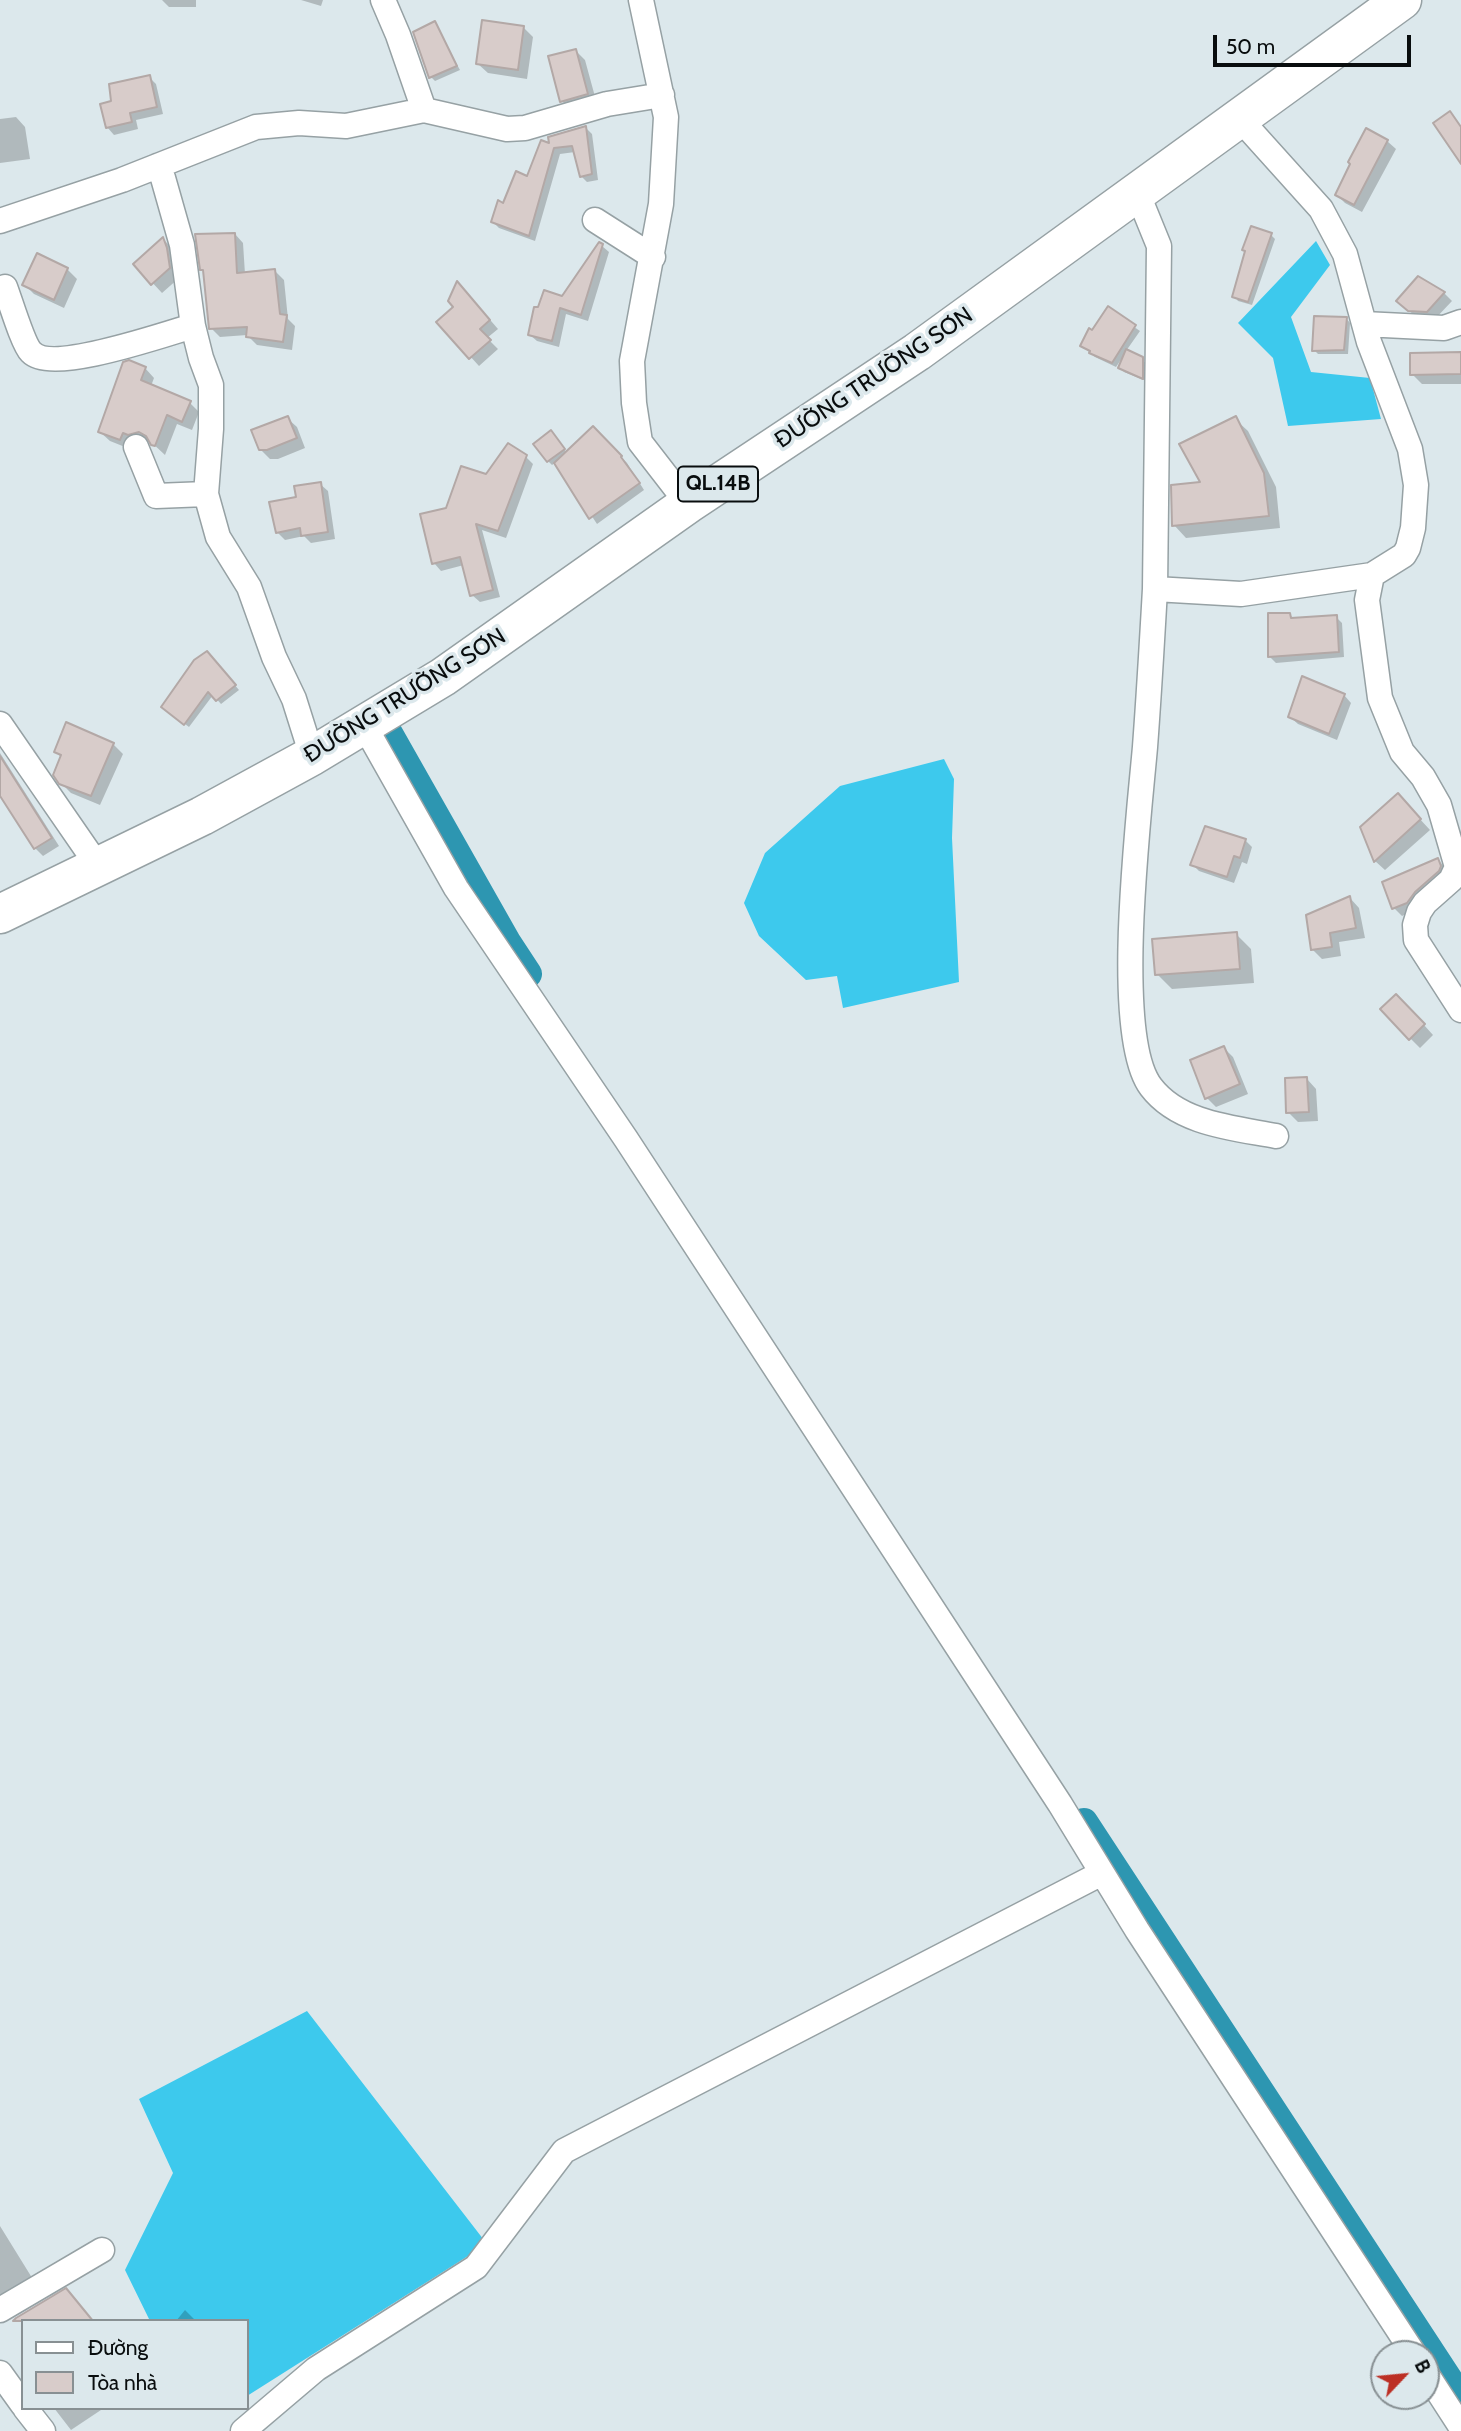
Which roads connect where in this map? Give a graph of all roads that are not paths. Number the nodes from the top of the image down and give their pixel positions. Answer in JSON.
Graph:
{"nodes":[{"id":1,"x":383,"y":0,"type":"edge"},
{"id":2,"x":642,"y":0,"type":"edge"},
{"id":3,"x":1402,"y":0,"type":"edge"},
{"id":4,"x":662,"y":95,"type":"junction"},
{"id":5,"x":424,"y":110,"type":"junction"},
{"id":6,"x":1240,"y":118,"type":"junction"},
{"id":7,"x":157,"y":166,"type":"junction"},
{"id":8,"x":1137,"y":192,"type":"junction"},
{"id":9,"x":595,"y":220,"type":"dead end"},
{"id":10,"x":0,"y":221,"type":"edge"},
{"id":11,"x":653,"y":257,"type":"junction"},
{"id":12,"x":5,"y":287,"type":"dead end"},
{"id":13,"x":1461,"y":322,"type":"edge"},
{"id":14,"x":1364,"y":324,"type":"junction"},
{"id":15,"x":193,"y":326,"type":"junction"},
{"id":16,"x":136,"y":447,"type":"dead end"},
{"id":17,"x":206,"y":494,"type":"junction"},
{"id":18,"x":688,"y":504,"type":"junction"},
{"id":19,"x":1372,"y":575,"type":"junction"},
{"id":20,"x":1155,"y":589,"type":"junction"},
{"id":21,"x":0,"y":724,"type":"edge"},
{"id":22,"x":364,"y":724,"type":"junction"},
{"id":23,"x":312,"y":756,"type":"junction"},
{"id":24,"x":99,"y":866,"type":"junction"},
{"id":25,"x":0,"y":914,"type":"edge"},
{"id":26,"x":1461,"y":1010,"type":"edge"},
{"id":27,"x":1276,"y":1136,"type":"dead end"},
{"id":28,"x":1102,"y":1873,"type":"junction"},
{"id":29,"x":102,"y":2250,"type":"dead end"},
{"id":30,"x":0,"y":2310,"type":"edge"},
{"id":31,"x":1405,"y":2340,"type":"edge"},
{"id":32,"x":0,"y":2372,"type":"edge"},
{"id":33,"x":1440,"y":2395,"type":"edge"},
{"id":34,"x":21,"y":2403,"type":"edge"},
{"id":35,"x":26,"y":2410,"type":"edge"},
{"id":36,"x":1461,"y":2427,"type":"edge"},
{"id":37,"x":43,"y":2431,"type":"edge"},
{"id":38,"x":243,"y":2431,"type":"edge"}],
"edges":[{"from":1,"to":5,"type":"street"},
{"from":2,"to":4,"type":"street"},
{"from":3,"to":6,"type":"highway","name":"ĐƯỜNG TRƯỜNG SƠN","number":"QL.14B"},
{"from":4,"to":5,"type":"street"},
{"from":4,"to":11,"type":"street"},
{"from":5,"to":7,"type":"street"},
{"from":6,"to":8,"type":"highway","name":"ĐƯỜNG TRƯỜNG SƠN","number":"QL.14B"},
{"from":6,"to":14,"type":"street"},
{"from":7,"to":10,"type":"street"},
{"from":7,"to":15,"type":"street"},
{"from":8,"to":18,"type":"highway","name":"ĐƯỜNG TRƯỜNG SƠN","number":"QL.14B"},
{"from":8,"to":20,"type":"street"},
{"from":9,"to":11,"type":"street"},
{"from":11,"to":18,"type":"street"},
{"from":12,"to":15,"type":"street"},
{"from":13,"to":14,"type":"street"},
{"from":14,"to":19,"type":"street"},
{"from":15,"to":17,"type":"street"},
{"from":16,"to":17,"type":"street"},
{"from":17,"to":23,"type":"street"},
{"from":18,"to":22,"type":"highway","name":"ĐƯỜNG TRƯỜNG SƠN","number":"QL.14B"},
{"from":19,"to":20,"type":"street"},
{"from":19,"to":26,"type":"street"},
{"from":20,"to":27,"type":"street"},
{"from":21,"to":24,"type":"street"},
{"from":22,"to":23,"type":"highway","name":"ĐƯỜNG TRƯỜNG SƠN","number":"QL.14B"},
{"from":22,"to":28,"type":"street"},
{"from":23,"to":24,"type":"highway","name":"ĐƯỜNG TRƯỜNG SƠN","number":"QL.14B"},
{"from":24,"to":25,"type":"highway","name":"ĐƯỜNG TRƯỜNG SƠN","number":"QL.14B"},
{"from":28,"to":31,"type":"street"},
{"from":28,"to":38,"type":"street"},
{"from":29,"to":30,"type":"street"},
{"from":32,"to":34,"type":"street"},
{"from":33,"to":36,"type":"street"},
{"from":35,"to":37,"type":"street"}]}
